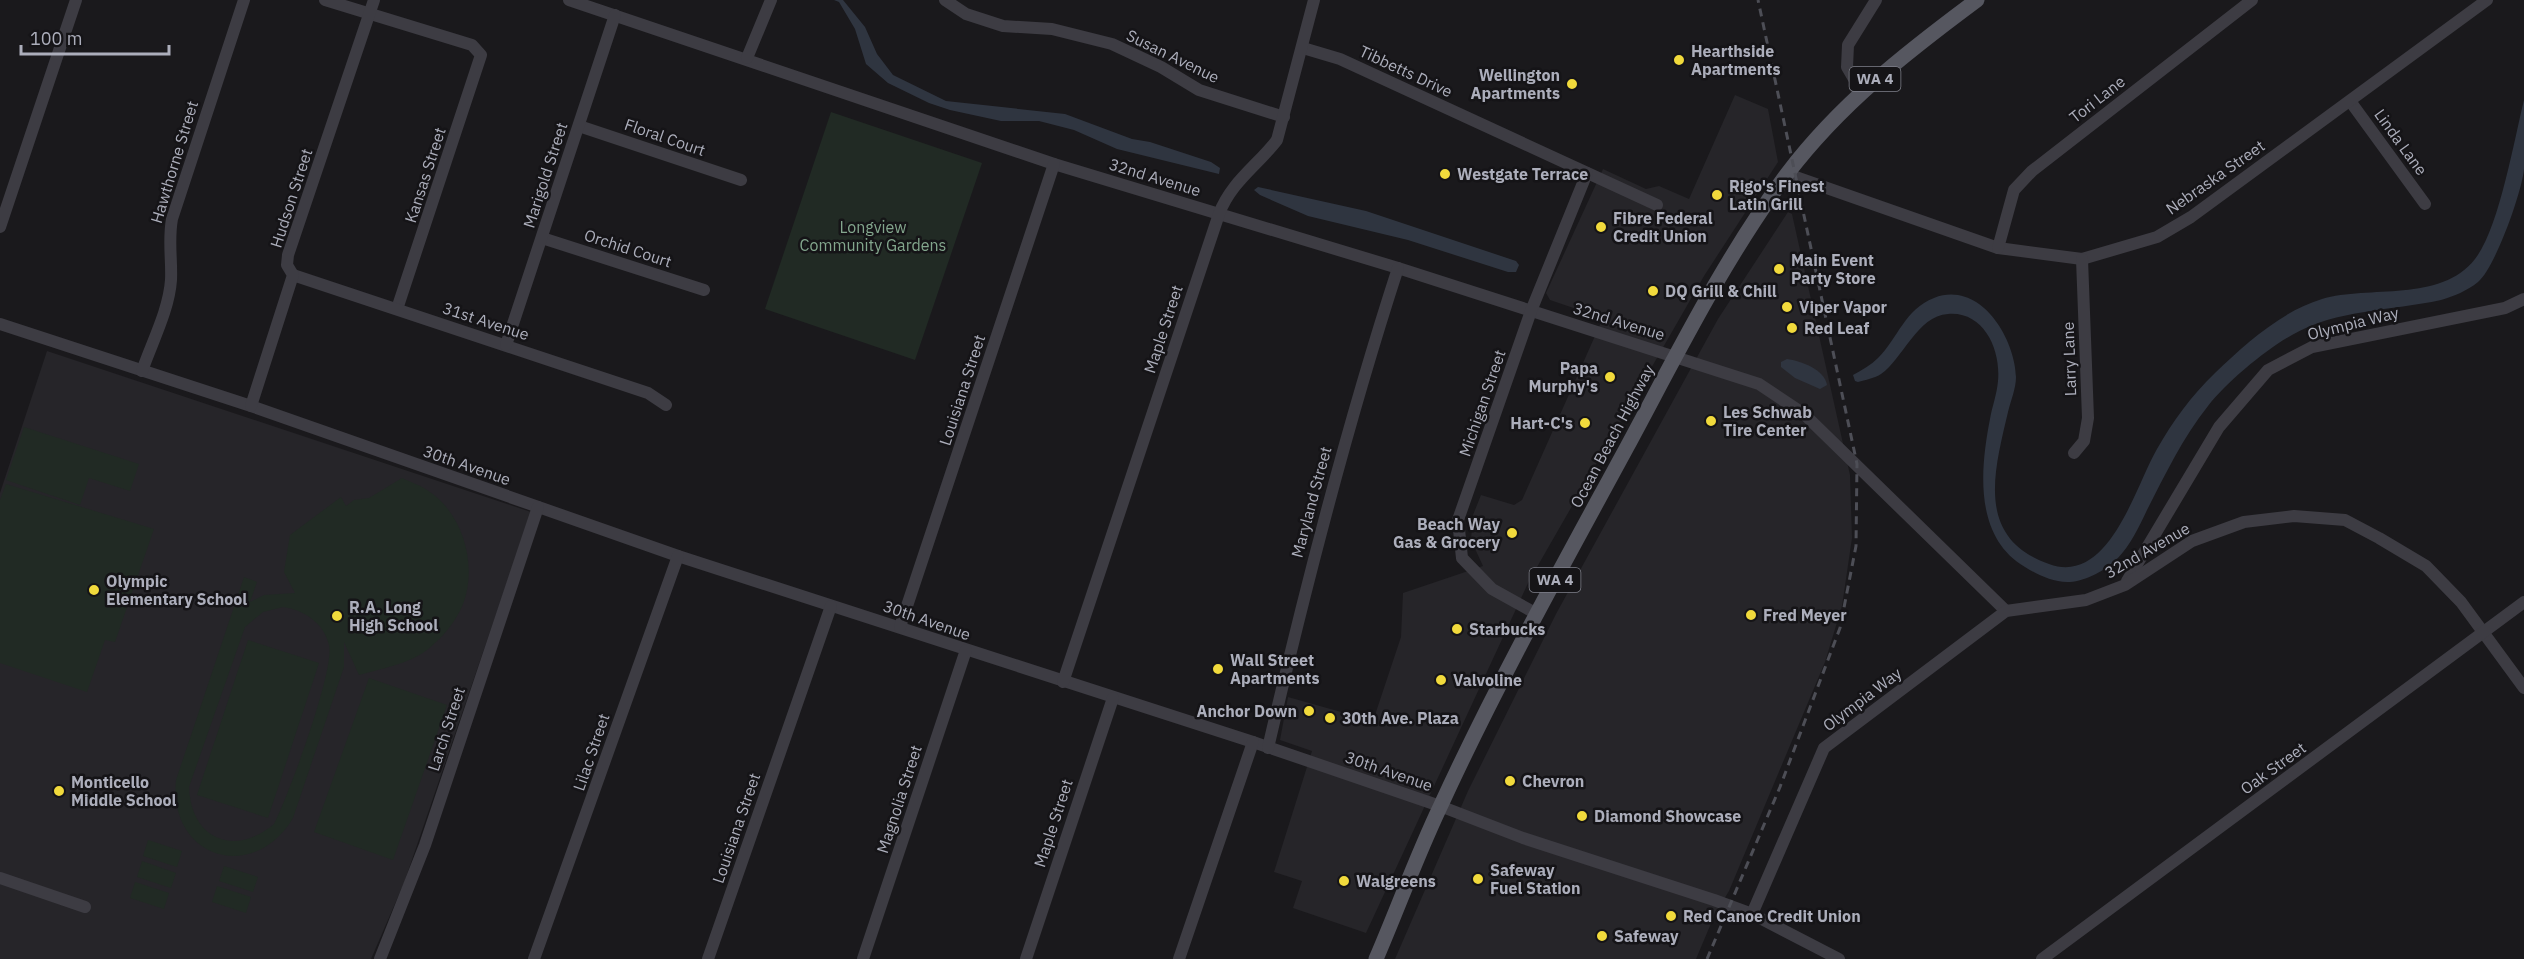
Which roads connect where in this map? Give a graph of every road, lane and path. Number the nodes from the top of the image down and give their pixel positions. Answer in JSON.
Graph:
{"nodes":[{"id":1,"x":76,"y":0,"type":"edge"},
{"id":2,"x":244,"y":0,"type":"edge"},
{"id":3,"x":326,"y":0,"type":"edge"},
{"id":4,"x":374,"y":0,"type":"edge"},
{"id":5,"x":569,"y":0,"type":"edge"},
{"id":6,"x":771,"y":0,"type":"edge"},
{"id":7,"x":945,"y":0,"type":"edge"},
{"id":8,"x":1314,"y":0,"type":"edge"},
{"id":9,"x":1876,"y":0,"type":"edge"},
{"id":10,"x":1977,"y":0,"type":"edge"},
{"id":11,"x":2252,"y":0,"type":"edge"},
{"id":12,"x":2487,"y":0,"type":"edge"},
{"id":13,"x":370,"y":13,"type":"junction"},
{"id":14,"x":615,"y":15,"type":"junction"},
{"id":15,"x":1303,"y":48,"type":"junction"},
{"id":16,"x":747,"y":58,"type":"junction"},
{"id":17,"x":1861,"y":91,"type":"junction"},
{"id":18,"x":2350,"y":101,"type":"junction"},
{"id":19,"x":1284,"y":117,"type":"junction"},
{"id":20,"x":579,"y":126,"type":"junction"},
{"id":21,"x":1054,"y":164,"type":"junction"},
{"id":22,"x":1587,"y":173,"type":"junction"},
{"id":23,"x":1787,"y":174,"type":"junction"},
{"id":24,"x":741,"y":180,"type":"dead end"},
{"id":25,"x":2424,"y":204,"type":"dead end"},
{"id":26,"x":1657,"y":205,"type":"dead end"},
{"id":27,"x":1219,"y":214,"type":"junction"},
{"id":28,"x":0,"y":227,"type":"edge"},
{"id":29,"x":542,"y":238,"type":"junction"},
{"id":30,"x":1998,"y":248,"type":"junction"},
{"id":31,"x":2082,"y":259,"type":"junction"},
{"id":32,"x":1398,"y":268,"type":"junction"},
{"id":33,"x":293,"y":275,"type":"junction"},
{"id":34,"x":704,"y":291,"type":"dead end"},
{"id":35,"x":2524,"y":299,"type":"edge"},
{"id":36,"x":398,"y":309,"type":"junction"},
{"id":37,"x":1531,"y":311,"type":"junction"},
{"id":38,"x":0,"y":324,"type":"edge"},
{"id":39,"x":506,"y":345,"type":"junction"},
{"id":40,"x":1676,"y":356,"type":"junction"},
{"id":41,"x":142,"y":371,"type":"junction"},
{"id":42,"x":666,"y":405,"type":"dead end"},
{"id":43,"x":250,"y":406,"type":"junction"},
{"id":44,"x":2074,"y":453,"type":"dead end"},
{"id":45,"x":538,"y":507,"type":"junction"},
{"id":46,"x":678,"y":556,"type":"junction"},
{"id":47,"x":2125,"y":585,"type":"junction"},
{"id":48,"x":2524,"y":602,"type":"edge"},
{"id":49,"x":831,"y":606,"type":"junction"},
{"id":50,"x":2006,"y":611,"type":"junction"},
{"id":51,"x":1537,"y":614,"type":"junction"},
{"id":52,"x":900,"y":627,"type":"junction"},
{"id":53,"x":2483,"y":633,"type":"junction"},
{"id":54,"x":966,"y":650,"type":"junction"},
{"id":55,"x":1063,"y":682,"type":"junction"},
{"id":56,"x":2524,"y":688,"type":"edge"},
{"id":57,"x":1113,"y":698,"type":"junction"},
{"id":58,"x":1253,"y":742,"type":"junction"},
{"id":59,"x":1268,"y":748,"type":"junction"},
{"id":60,"x":1440,"y":806,"type":"junction"},
{"id":61,"x":0,"y":878,"type":"edge"},
{"id":62,"x":85,"y":907,"type":"dead end"},
{"id":63,"x":1752,"y":914,"type":"junction"},
{"id":64,"x":380,"y":959,"type":"edge"},
{"id":65,"x":534,"y":959,"type":"edge"},
{"id":66,"x":708,"y":959,"type":"edge"},
{"id":67,"x":863,"y":959,"type":"edge"},
{"id":68,"x":1026,"y":959,"type":"edge"},
{"id":69,"x":1179,"y":959,"type":"edge"},
{"id":70,"x":1376,"y":959,"type":"edge"},
{"id":71,"x":1839,"y":959,"type":"edge"},
{"id":72,"x":2042,"y":959,"type":"edge"}],
"edges":[{"from":1,"to":28,"type":"street"},
{"from":2,"to":41,"type":"street","name":"Hawthorne Street"},
{"from":3,"to":13,"type":"street"},
{"from":4,"to":13,"type":"street","name":"Hudson Street"},
{"from":5,"to":14,"type":"street","name":"32nd Avenue"},
{"from":6,"to":16,"type":"street"},
{"from":7,"to":19,"type":"street","name":"Susan Avenue"},
{"from":8,"to":15,"type":"street","name":"Maple Street"},
{"from":9,"to":17,"type":"street"},
{"from":10,"to":17,"type":"main road","name":"Ocean Beach Highway","number":"WA 4"},
{"from":11,"to":30,"type":"street","name":"Tori Lane"},
{"from":12,"to":18,"type":"street","name":"Nebraska Street"},
{"from":13,"to":33,"type":"street","name":"Hudson Street"},
{"from":13,"to":36,"type":"street","name":"Kansas Street"},
{"from":14,"to":16,"type":"street","name":"32nd Avenue"},
{"from":14,"to":20,"type":"street","name":"Marigold Street"},
{"from":15,"to":19,"type":"street","name":"Maple Street"},
{"from":15,"to":22,"type":"street","name":"Tibbetts Drive"},
{"from":16,"to":21,"type":"street","name":"32nd Avenue"},
{"from":17,"to":23,"type":"main road","name":"Ocean Beach Highway","number":"WA 4"},
{"from":18,"to":25,"type":"street","name":"Linda Lane"},
{"from":18,"to":31,"type":"street","name":"Nebraska Street"},
{"from":19,"to":27,"type":"street","name":"Maple Street"},
{"from":20,"to":24,"type":"street","name":"Floral Court"},
{"from":20,"to":29,"type":"street","name":"Marigold Street"},
{"from":21,"to":27,"type":"street","name":"32nd Avenue"},
{"from":21,"to":52,"type":"street","name":"Louisiana Street"},
{"from":22,"to":26,"type":"street","name":"Tibbetts Drive"},
{"from":22,"to":37,"type":"street","name":"Michigan Street"},
{"from":23,"to":30,"type":"street","name":"Nebraska Street"},
{"from":23,"to":40,"type":"main road","name":"Ocean Beach Highway","number":"WA 4"},
{"from":27,"to":32,"type":"street","name":"32nd Avenue"},
{"from":27,"to":55,"type":"street","name":"Maple Street"},
{"from":29,"to":34,"type":"street","name":"Orchid Court"},
{"from":29,"to":39,"type":"street","name":"Marigold Street"},
{"from":30,"to":31,"type":"street","name":"Nebraska Street"},
{"from":31,"to":44,"type":"street","name":"Larry Lane"},
{"from":32,"to":37,"type":"street","name":"32nd Avenue"},
{"from":32,"to":59,"type":"street","name":"Maryland Street"},
{"from":33,"to":36,"type":"street","name":"31st Avenue"},
{"from":33,"to":43,"type":"street","name":"Hudson Street"},
{"from":35,"to":47,"type":"street","name":"Olympia Way"},
{"from":36,"to":39,"type":"street","name":"31st Avenue"},
{"from":37,"to":40,"type":"street","name":"32nd Avenue"},
{"from":37,"to":51,"type":"street","name":"Michigan Street"},
{"from":38,"to":41,"type":"street","name":"30th Avenue"},
{"from":39,"to":42,"type":"street","name":"31st Avenue"},
{"from":40,"to":50,"type":"street","name":"32nd Avenue"},
{"from":40,"to":51,"type":"main road","name":"Ocean Beach Highway","number":"WA 4"},
{"from":41,"to":43,"type":"street","name":"30th Avenue"},
{"from":43,"to":45,"type":"street","name":"30th Avenue"},
{"from":45,"to":46,"type":"street","name":"30th Avenue"},
{"from":45,"to":64,"type":"street","name":"Larch Street"},
{"from":46,"to":49,"type":"street","name":"30th Avenue"},
{"from":46,"to":65,"type":"street","name":"Lilac Street"},
{"from":47,"to":50,"type":"street","name":"32nd Avenue"},
{"from":47,"to":53,"type":"street","name":"32nd Avenue"},
{"from":48,"to":53,"type":"street","name":"Oak Street"},
{"from":49,"to":52,"type":"street","name":"30th Avenue"},
{"from":49,"to":66,"type":"street","name":"Louisiana Street"},
{"from":50,"to":63,"type":"street","name":"Olympia Way"},
{"from":51,"to":60,"type":"main road","name":"Ocean Beach Highway","number":"WA 4"},
{"from":52,"to":54,"type":"street","name":"30th Avenue"},
{"from":53,"to":56,"type":"street","name":"32nd Avenue"},
{"from":53,"to":72,"type":"street","name":"Oak Street"},
{"from":54,"to":55,"type":"street","name":"30th Avenue"},
{"from":54,"to":67,"type":"street","name":"Magnolia Street"},
{"from":55,"to":57,"type":"street","name":"30th Avenue"},
{"from":57,"to":58,"type":"street","name":"30th Avenue"},
{"from":57,"to":68,"type":"street","name":"Maple Street"},
{"from":58,"to":59,"type":"street","name":"30th Avenue"},
{"from":58,"to":69,"type":"street"},
{"from":59,"to":60,"type":"street","name":"30th Avenue"},
{"from":60,"to":63,"type":"street","name":"30th Avenue"},
{"from":60,"to":70,"type":"main road","name":"Ocean Beach Highway","number":"WA 4"},
{"from":61,"to":62,"type":"street"},
{"from":63,"to":71,"type":"street","name":"30th Avenue"}]}
